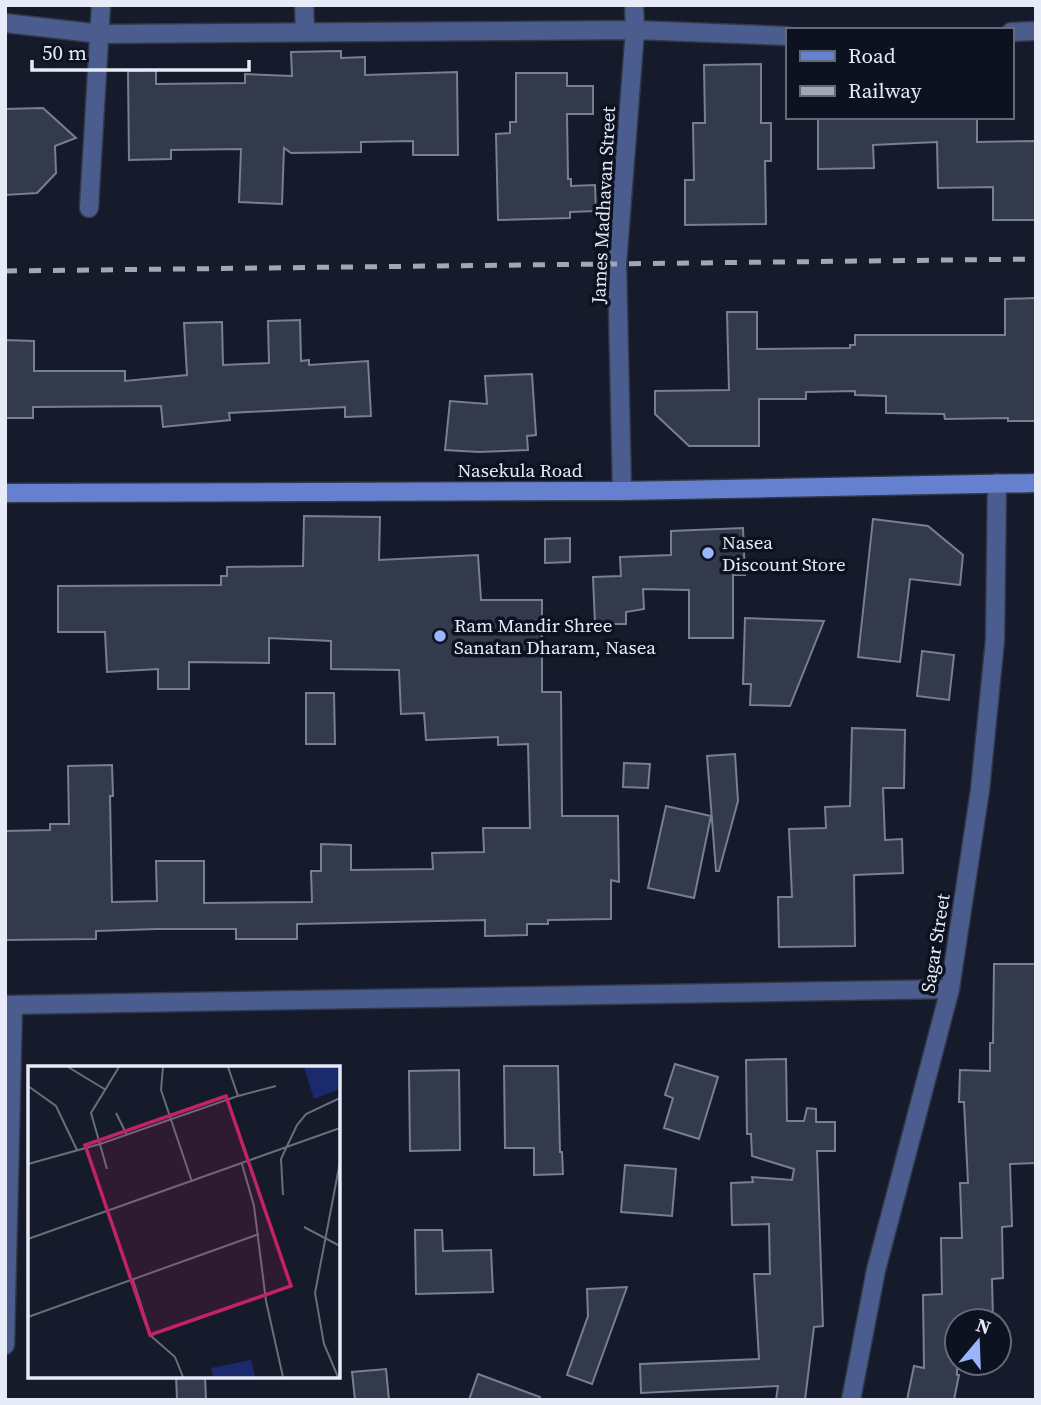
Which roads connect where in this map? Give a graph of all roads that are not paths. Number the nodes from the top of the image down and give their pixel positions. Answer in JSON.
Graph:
{"nodes":[{"id":1,"x":102,"y":5,"type":"edge"},
{"id":2,"x":304,"y":5,"type":"edge"},
{"id":3,"x":634,"y":5,"type":"edge"},
{"id":4,"x":5,"y":23,"type":"edge"},
{"id":5,"x":635,"y":30,"type":"junction"},
{"id":6,"x":304,"y":31,"type":"junction"},
{"id":7,"x":1036,"y":31,"type":"edge"},
{"id":8,"x":1013,"y":32,"type":"edge"},
{"id":9,"x":101,"y":34,"type":"junction"},
{"id":10,"x":786,"y":36,"type":"edge"},
{"id":11,"x":89,"y":208,"type":"dead end"},
{"id":12,"x":996,"y":483,"type":"junction"},
{"id":13,"x":1036,"y":483,"type":"edge"},
{"id":14,"x":622,"y":491,"type":"junction"},
{"id":15,"x":5,"y":493,"type":"edge"},
{"id":16,"x":950,"y":989,"type":"junction"},
{"id":17,"x":9,"y":1005,"type":"edge"},
{"id":18,"x":5,"y":1345,"type":"edge"},
{"id":19,"x":851,"y":1400,"type":"edge"}],
"edges":[{"from":1,"to":9,"type":"street"},
{"from":2,"to":6,"type":"street"},
{"from":3,"to":5,"type":"street","name":"James Madhavan Street"},
{"from":4,"to":9,"type":"street"},
{"from":5,"to":6,"type":"street"},
{"from":5,"to":10,"type":"street"},
{"from":5,"to":14,"type":"street","name":"James Madhavan Street"},
{"from":6,"to":9,"type":"street"},
{"from":7,"to":8,"type":"street"},
{"from":9,"to":11,"type":"street"},
{"from":12,"to":13,"type":"main road","name":"Nasekula Road"},
{"from":12,"to":14,"type":"main road","name":"Nasekula Road"},
{"from":12,"to":16,"type":"street","name":"Sagar Street"},
{"from":14,"to":15,"type":"main road","name":"Nasekula Road"},
{"from":16,"to":17,"type":"street"},
{"from":16,"to":19,"type":"street","name":"Sagar Street"},
{"from":17,"to":18,"type":"street"}]}
